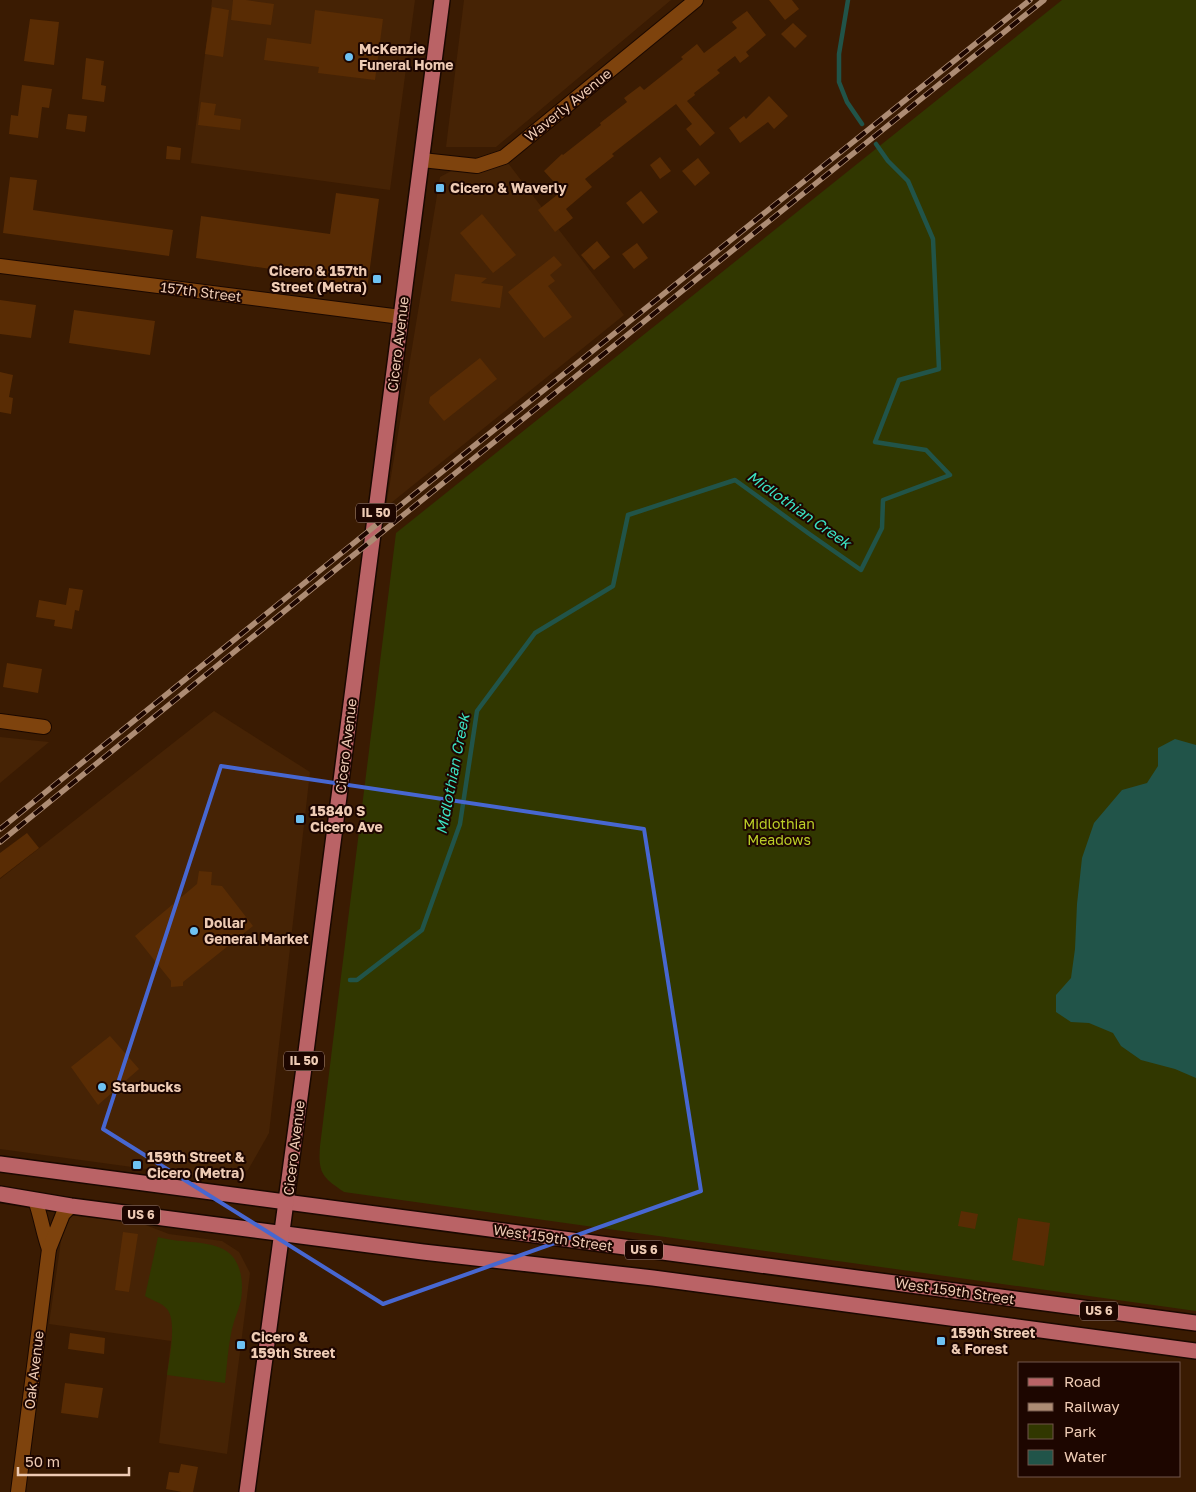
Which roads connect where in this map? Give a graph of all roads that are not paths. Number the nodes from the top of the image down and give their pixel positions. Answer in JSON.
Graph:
{"nodes":[{"id":1,"x":442,"y":0,"type":"edge"},
{"id":2,"x":696,"y":0,"type":"edge"},
{"id":3,"x":422,"y":160,"type":"junction"},
{"id":4,"x":0,"y":266,"type":"edge"},
{"id":5,"x":402,"y":317,"type":"junction"},
{"id":6,"x":0,"y":722,"type":"edge"},
{"id":7,"x":44,"y":727,"type":"dead end"},
{"id":8,"x":0,"y":1164,"type":"edge"},
{"id":9,"x":0,"y":1194,"type":"edge"},
{"id":10,"x":35,"y":1200,"type":"junction"},
{"id":11,"x":287,"y":1202,"type":"junction"},
{"id":12,"x":71,"y":1206,"type":"junction"},
{"id":13,"x":282,"y":1233,"type":"junction"},
{"id":14,"x":49,"y":1249,"type":"junction"},
{"id":15,"x":1196,"y":1323,"type":"edge"},
{"id":16,"x":1196,"y":1351,"type":"edge"},
{"id":17,"x":18,"y":1492,"type":"edge"},
{"id":18,"x":247,"y":1492,"type":"edge"}],
"edges":[{"from":1,"to":3,"type":"main road","name":"Cicero Avenue","number":"IL 50"},
{"from":2,"to":3,"type":"street","name":"Waverly Avenue"},
{"from":3,"to":5,"type":"main road","name":"Cicero Avenue","number":"IL 50"},
{"from":4,"to":5,"type":"street","name":"157th Street"},
{"from":5,"to":11,"type":"main road","name":"Cicero Avenue","number":"IL 50"},
{"from":6,"to":7,"type":"street"},
{"from":8,"to":11,"type":"main road","name":"West 159th Street","number":"US 6"},
{"from":9,"to":10,"type":"main road","name":"West 159th Street","number":"US 6"},
{"from":10,"to":12,"type":"main road","name":"West 159th Street","number":"US 6"},
{"from":10,"to":14,"type":"street","name":"Oak Avenue"},
{"from":11,"to":13,"type":"main road","name":"Cicero Avenue","number":"IL 50"},
{"from":11,"to":15,"type":"main road","name":"West 159th Street","number":"US 6"},
{"from":12,"to":13,"type":"main road","name":"West 159th Street","number":"US 6"},
{"from":12,"to":14,"type":"street","name":"Oak Avenue"},
{"from":13,"to":16,"type":"main road","name":"West 159th Street","number":"US 6"},
{"from":13,"to":18,"type":"main road","name":"Cicero Avenue","number":"IL 50"},
{"from":14,"to":17,"type":"street","name":"Oak Avenue"}]}
